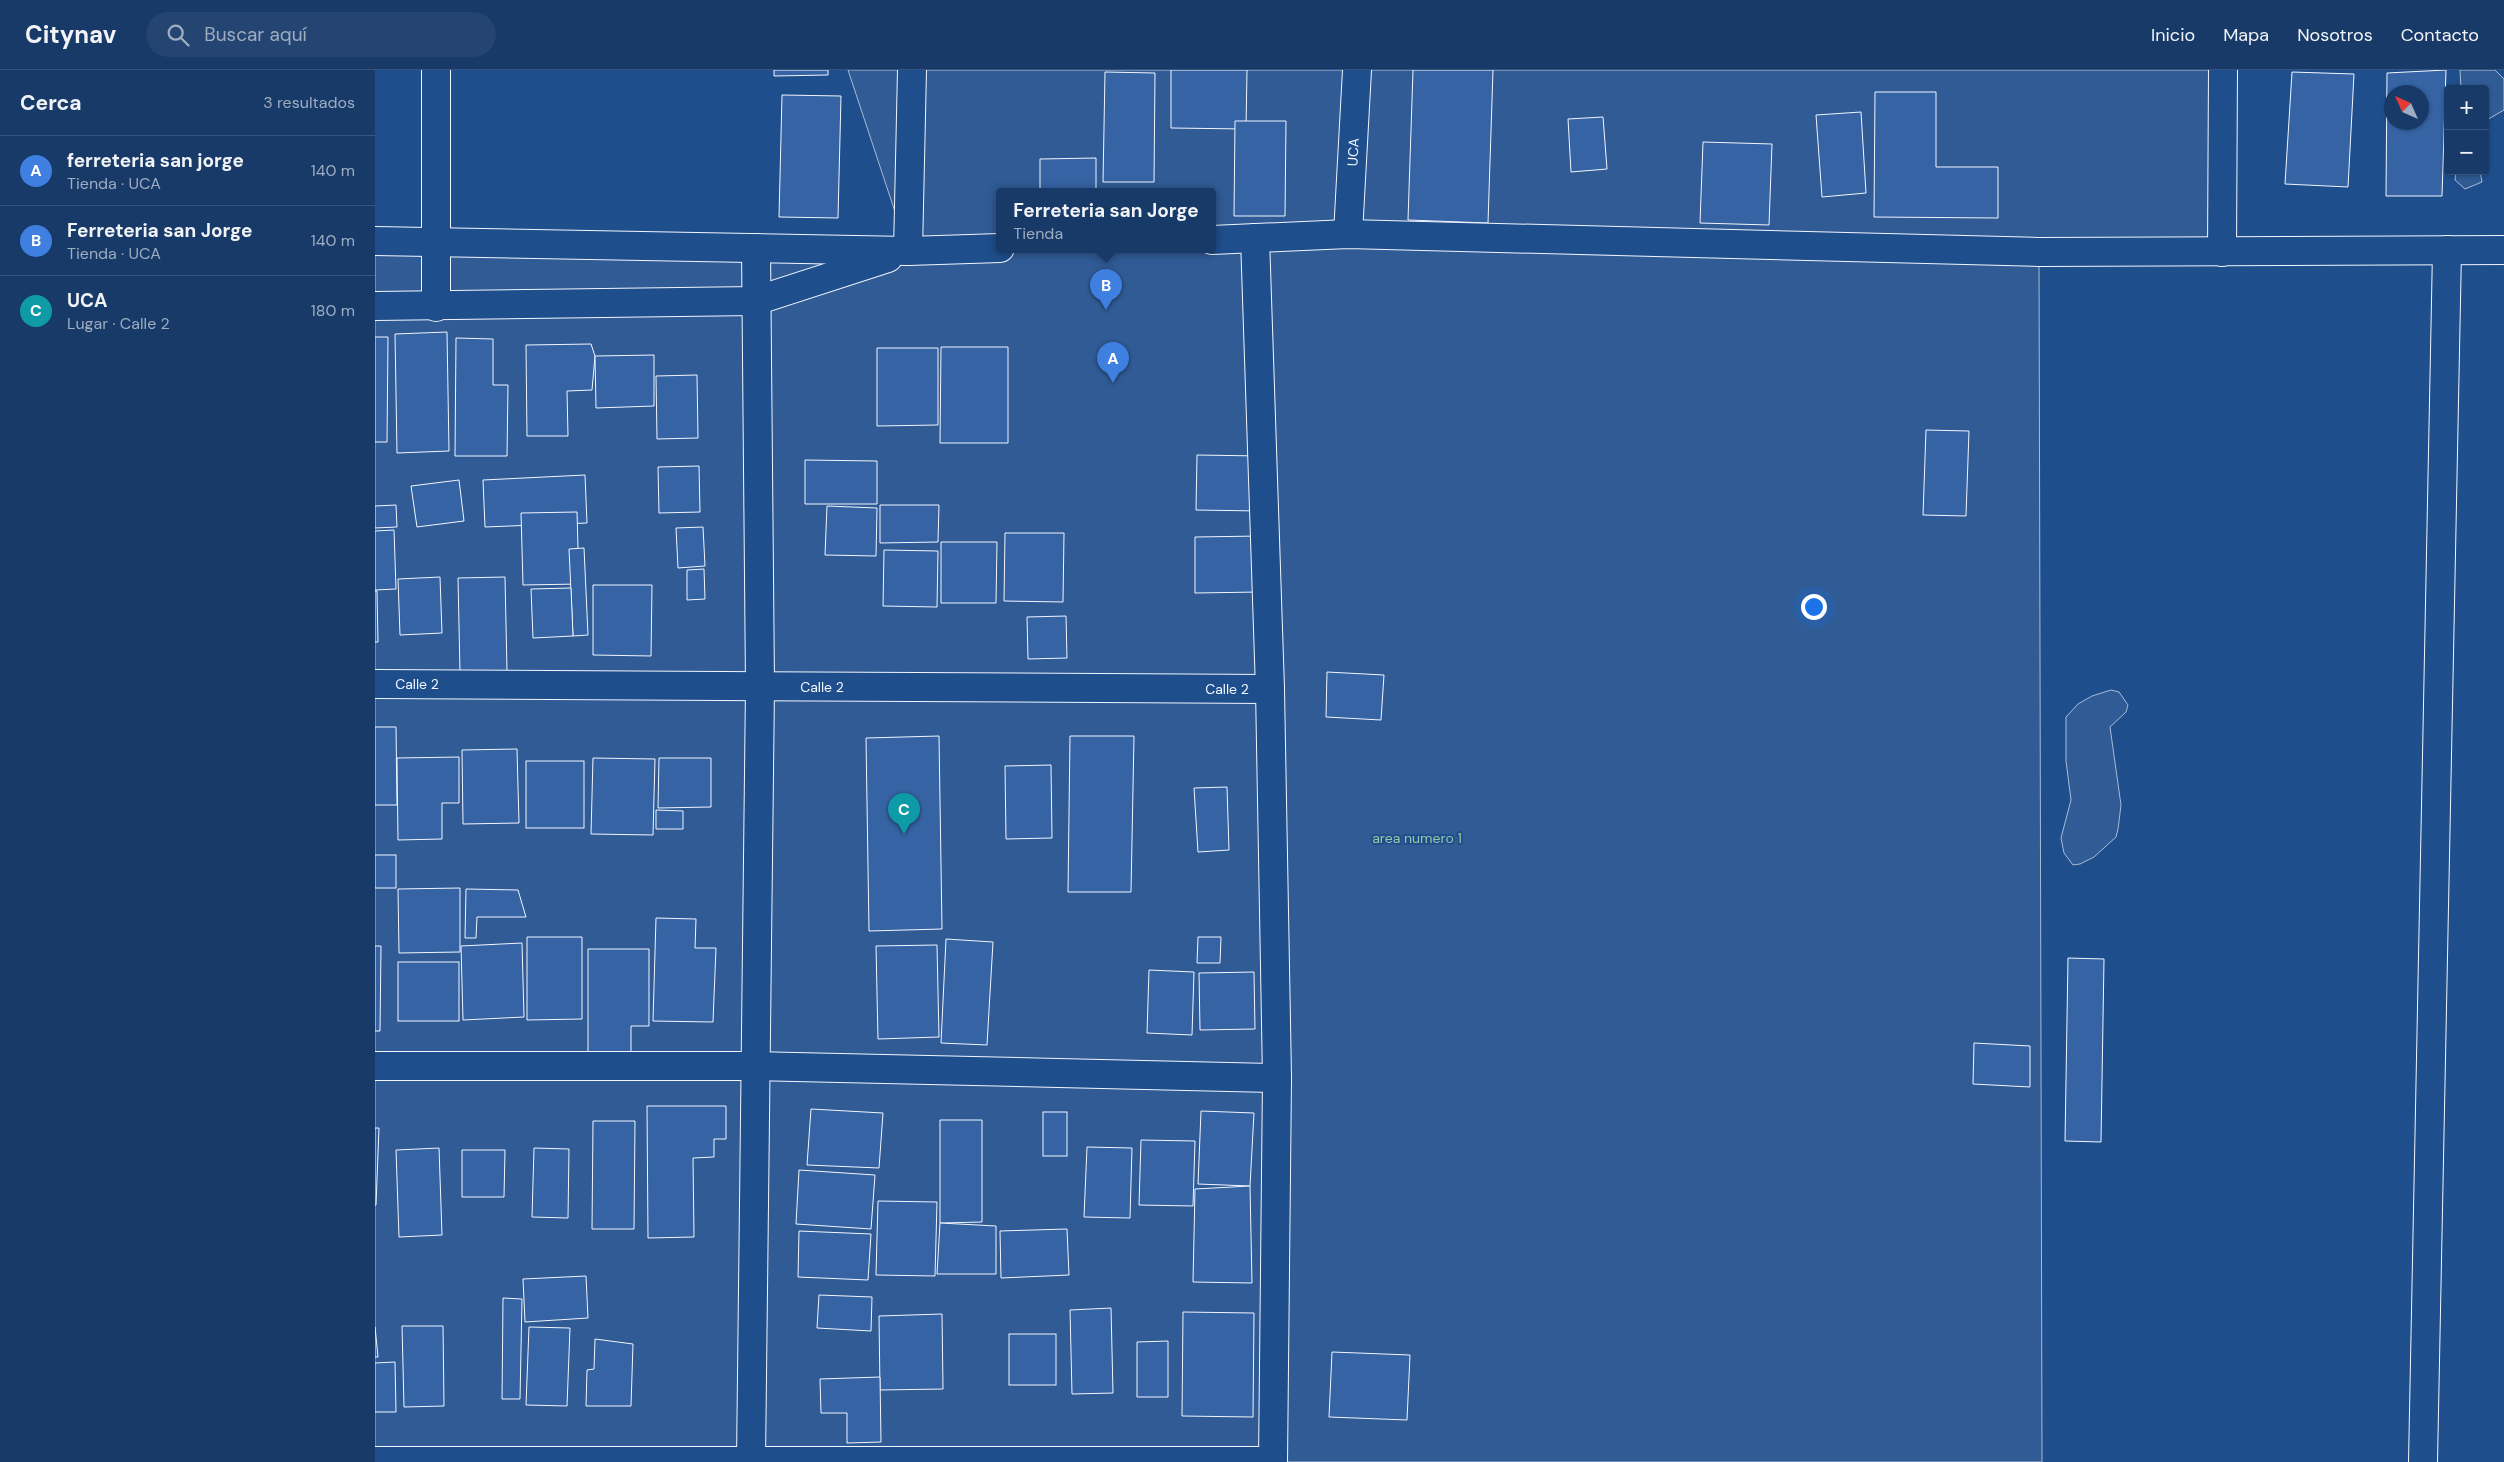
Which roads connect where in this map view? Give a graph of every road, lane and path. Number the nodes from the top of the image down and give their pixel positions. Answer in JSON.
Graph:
{"nodes":[{"id":1,"x":436,"y":70,"type":"edge"},
{"id":2,"x":912,"y":70,"type":"edge"},
{"id":3,"x":1357,"y":70,"type":"edge"},
{"id":4,"x":2223,"y":70,"type":"edge"},
{"id":5,"x":1348,"y":234,"type":"junction"},
{"id":6,"x":1255,"y":238,"type":"junction"},
{"id":7,"x":1216,"y":240,"type":"edge"},
{"id":8,"x":375,"y":241,"type":"edge"},
{"id":9,"x":436,"y":242,"type":"junction"},
{"id":10,"x":756,"y":248,"type":"junction"},
{"id":11,"x":996,"y":248,"type":"edge"},
{"id":12,"x":2447,"y":250,"type":"junction"},
{"id":13,"x":2504,"y":250,"type":"edge"},
{"id":14,"x":908,"y":251,"type":"junction"},
{"id":15,"x":2222,"y":252,"type":"junction"},
{"id":16,"x":755,"y":301,"type":"junction"},
{"id":17,"x":375,"y":306,"type":"edge"},
{"id":18,"x":436,"y":307,"type":"junction"},
{"id":19,"x":375,"y":684,"type":"edge"},
{"id":20,"x":760,"y":686,"type":"junction"},
{"id":21,"x":1270,"y":690,"type":"junction"},
{"id":22,"x":375,"y":1066,"type":"edge"},
{"id":23,"x":756,"y":1066,"type":"junction"},
{"id":24,"x":1277,"y":1078,"type":"junction"},
{"id":25,"x":375,"y":1461,"type":"edge"},
{"id":26,"x":751,"y":1462,"type":"edge"},
{"id":27,"x":1273,"y":1462,"type":"edge"},
{"id":28,"x":2423,"y":1462,"type":"edge"}],
"edges":[{"from":1,"to":9,"type":"street"},
{"from":2,"to":14,"type":"street"},
{"from":3,"to":5,"type":"street","name":"UCA"},
{"from":4,"to":15,"type":"street"},
{"from":5,"to":6,"type":"street"},
{"from":5,"to":15,"type":"street"},
{"from":6,"to":7,"type":"street"},
{"from":6,"to":21,"type":"street"},
{"from":8,"to":9,"type":"street"},
{"from":9,"to":10,"type":"street"},
{"from":9,"to":18,"type":"street"},
{"from":10,"to":14,"type":"street"},
{"from":10,"to":16,"type":"street"},
{"from":11,"to":14,"type":"street"},
{"from":12,"to":13,"type":"street"},
{"from":12,"to":15,"type":"street"},
{"from":12,"to":28,"type":"street"},
{"from":14,"to":16,"type":"street"},
{"from":16,"to":18,"type":"street"},
{"from":16,"to":20,"type":"street"},
{"from":17,"to":18,"type":"street"},
{"from":19,"to":20,"type":"street","name":"Calle 2"},
{"from":20,"to":21,"type":"street","name":"Calle 2"},
{"from":20,"to":23,"type":"street"},
{"from":21,"to":24,"type":"street"},
{"from":22,"to":23,"type":"street"},
{"from":23,"to":24,"type":"street"},
{"from":23,"to":26,"type":"street"},
{"from":24,"to":27,"type":"street"},
{"from":25,"to":26,"type":"street"},
{"from":26,"to":27,"type":"street"}]}
